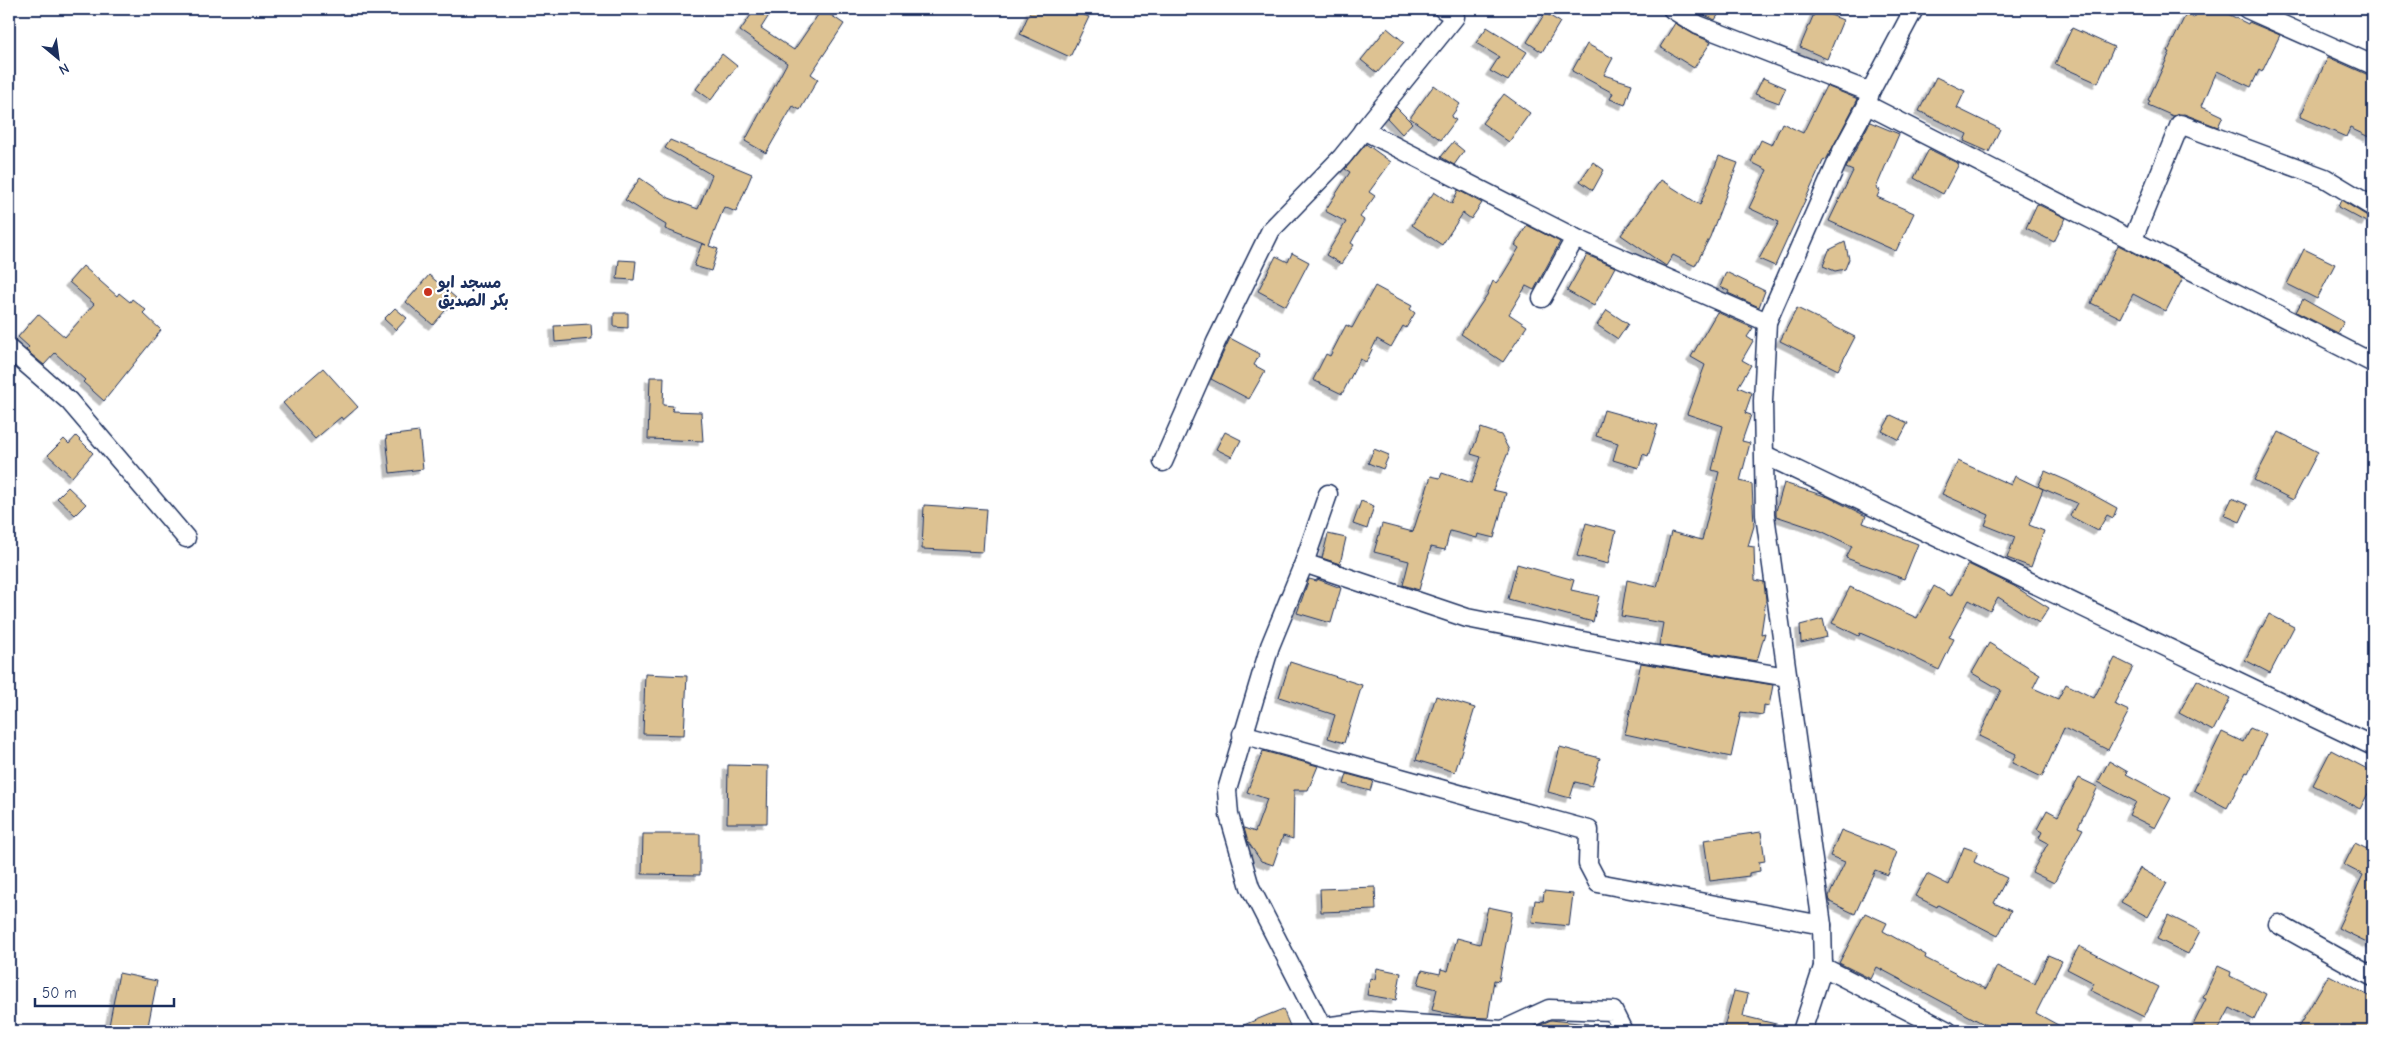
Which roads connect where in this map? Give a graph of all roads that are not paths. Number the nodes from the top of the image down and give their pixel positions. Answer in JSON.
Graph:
{"nodes":[{"id":1,"x":1443,"y":9,"type":"edge"},
{"id":2,"x":1672,"y":9,"type":"edge"},
{"id":3,"x":1914,"y":9,"type":"edge"},
{"id":4,"x":2247,"y":9,"type":"edge"},
{"id":5,"x":2373,"y":65,"type":"edge"},
{"id":6,"x":1869,"y":98,"type":"junction"},
{"id":7,"x":1363,"y":130,"type":"junction"},
{"id":8,"x":2373,"y":207,"type":"edge"},
{"id":9,"x":1574,"y":238,"type":"junction"},
{"id":10,"x":2133,"y":240,"type":"junction"},
{"id":11,"x":1542,"y":298,"type":"dead end"},
{"id":12,"x":1767,"y":322,"type":"junction"},
{"id":13,"x":9,"y":349,"type":"edge"},
{"id":14,"x":2373,"y":364,"type":"edge"},
{"id":15,"x":1765,"y":454,"type":"junction"},
{"id":16,"x":1163,"y":462,"type":"dead end"},
{"id":17,"x":1328,"y":494,"type":"dead end"},
{"id":18,"x":186,"y":538,"type":"dead end"},
{"id":19,"x":1304,"y":563,"type":"junction"},
{"id":20,"x":1787,"y":677,"type":"junction"},
{"id":21,"x":1242,"y":734,"type":"junction"},
{"id":22,"x":2373,"y":746,"type":"edge"},
{"id":23,"x":2278,"y":924,"type":"dead end"},
{"id":24,"x":1822,"y":925,"type":"junction"},
{"id":25,"x":1823,"y":967,"type":"junction"},
{"id":26,"x":2373,"y":977,"type":"edge"},
{"id":27,"x":1323,"y":1029,"type":"edge"},
{"id":28,"x":1623,"y":1031,"type":"edge"},
{"id":29,"x":1802,"y":1031,"type":"edge"},
{"id":30,"x":1948,"y":1031,"type":"edge"}],
"edges":[{"from":1,"to":7,"type":"street"},
{"from":2,"to":6,"type":"street"},
{"from":3,"to":6,"type":"street"},
{"from":4,"to":5,"type":"street"},
{"from":6,"to":10,"type":"street"},
{"from":6,"to":12,"type":"street"},
{"from":7,"to":9,"type":"street"},
{"from":7,"to":16,"type":"street"},
{"from":8,"to":10,"type":"street"},
{"from":9,"to":11,"type":"street"},
{"from":9,"to":12,"type":"street"},
{"from":10,"to":14,"type":"street"},
{"from":12,"to":15,"type":"street"},
{"from":13,"to":18,"type":"street"},
{"from":15,"to":20,"type":"street"},
{"from":15,"to":22,"type":"street"},
{"from":17,"to":19,"type":"street"},
{"from":19,"to":20,"type":"street"},
{"from":19,"to":21,"type":"street"},
{"from":20,"to":24,"type":"street"},
{"from":21,"to":24,"type":"street"},
{"from":21,"to":27,"type":"street"},
{"from":23,"to":26,"type":"street"},
{"from":24,"to":25,"type":"street"},
{"from":25,"to":29,"type":"street"},
{"from":25,"to":30,"type":"street"},
{"from":27,"to":28,"type":"street"}]}
